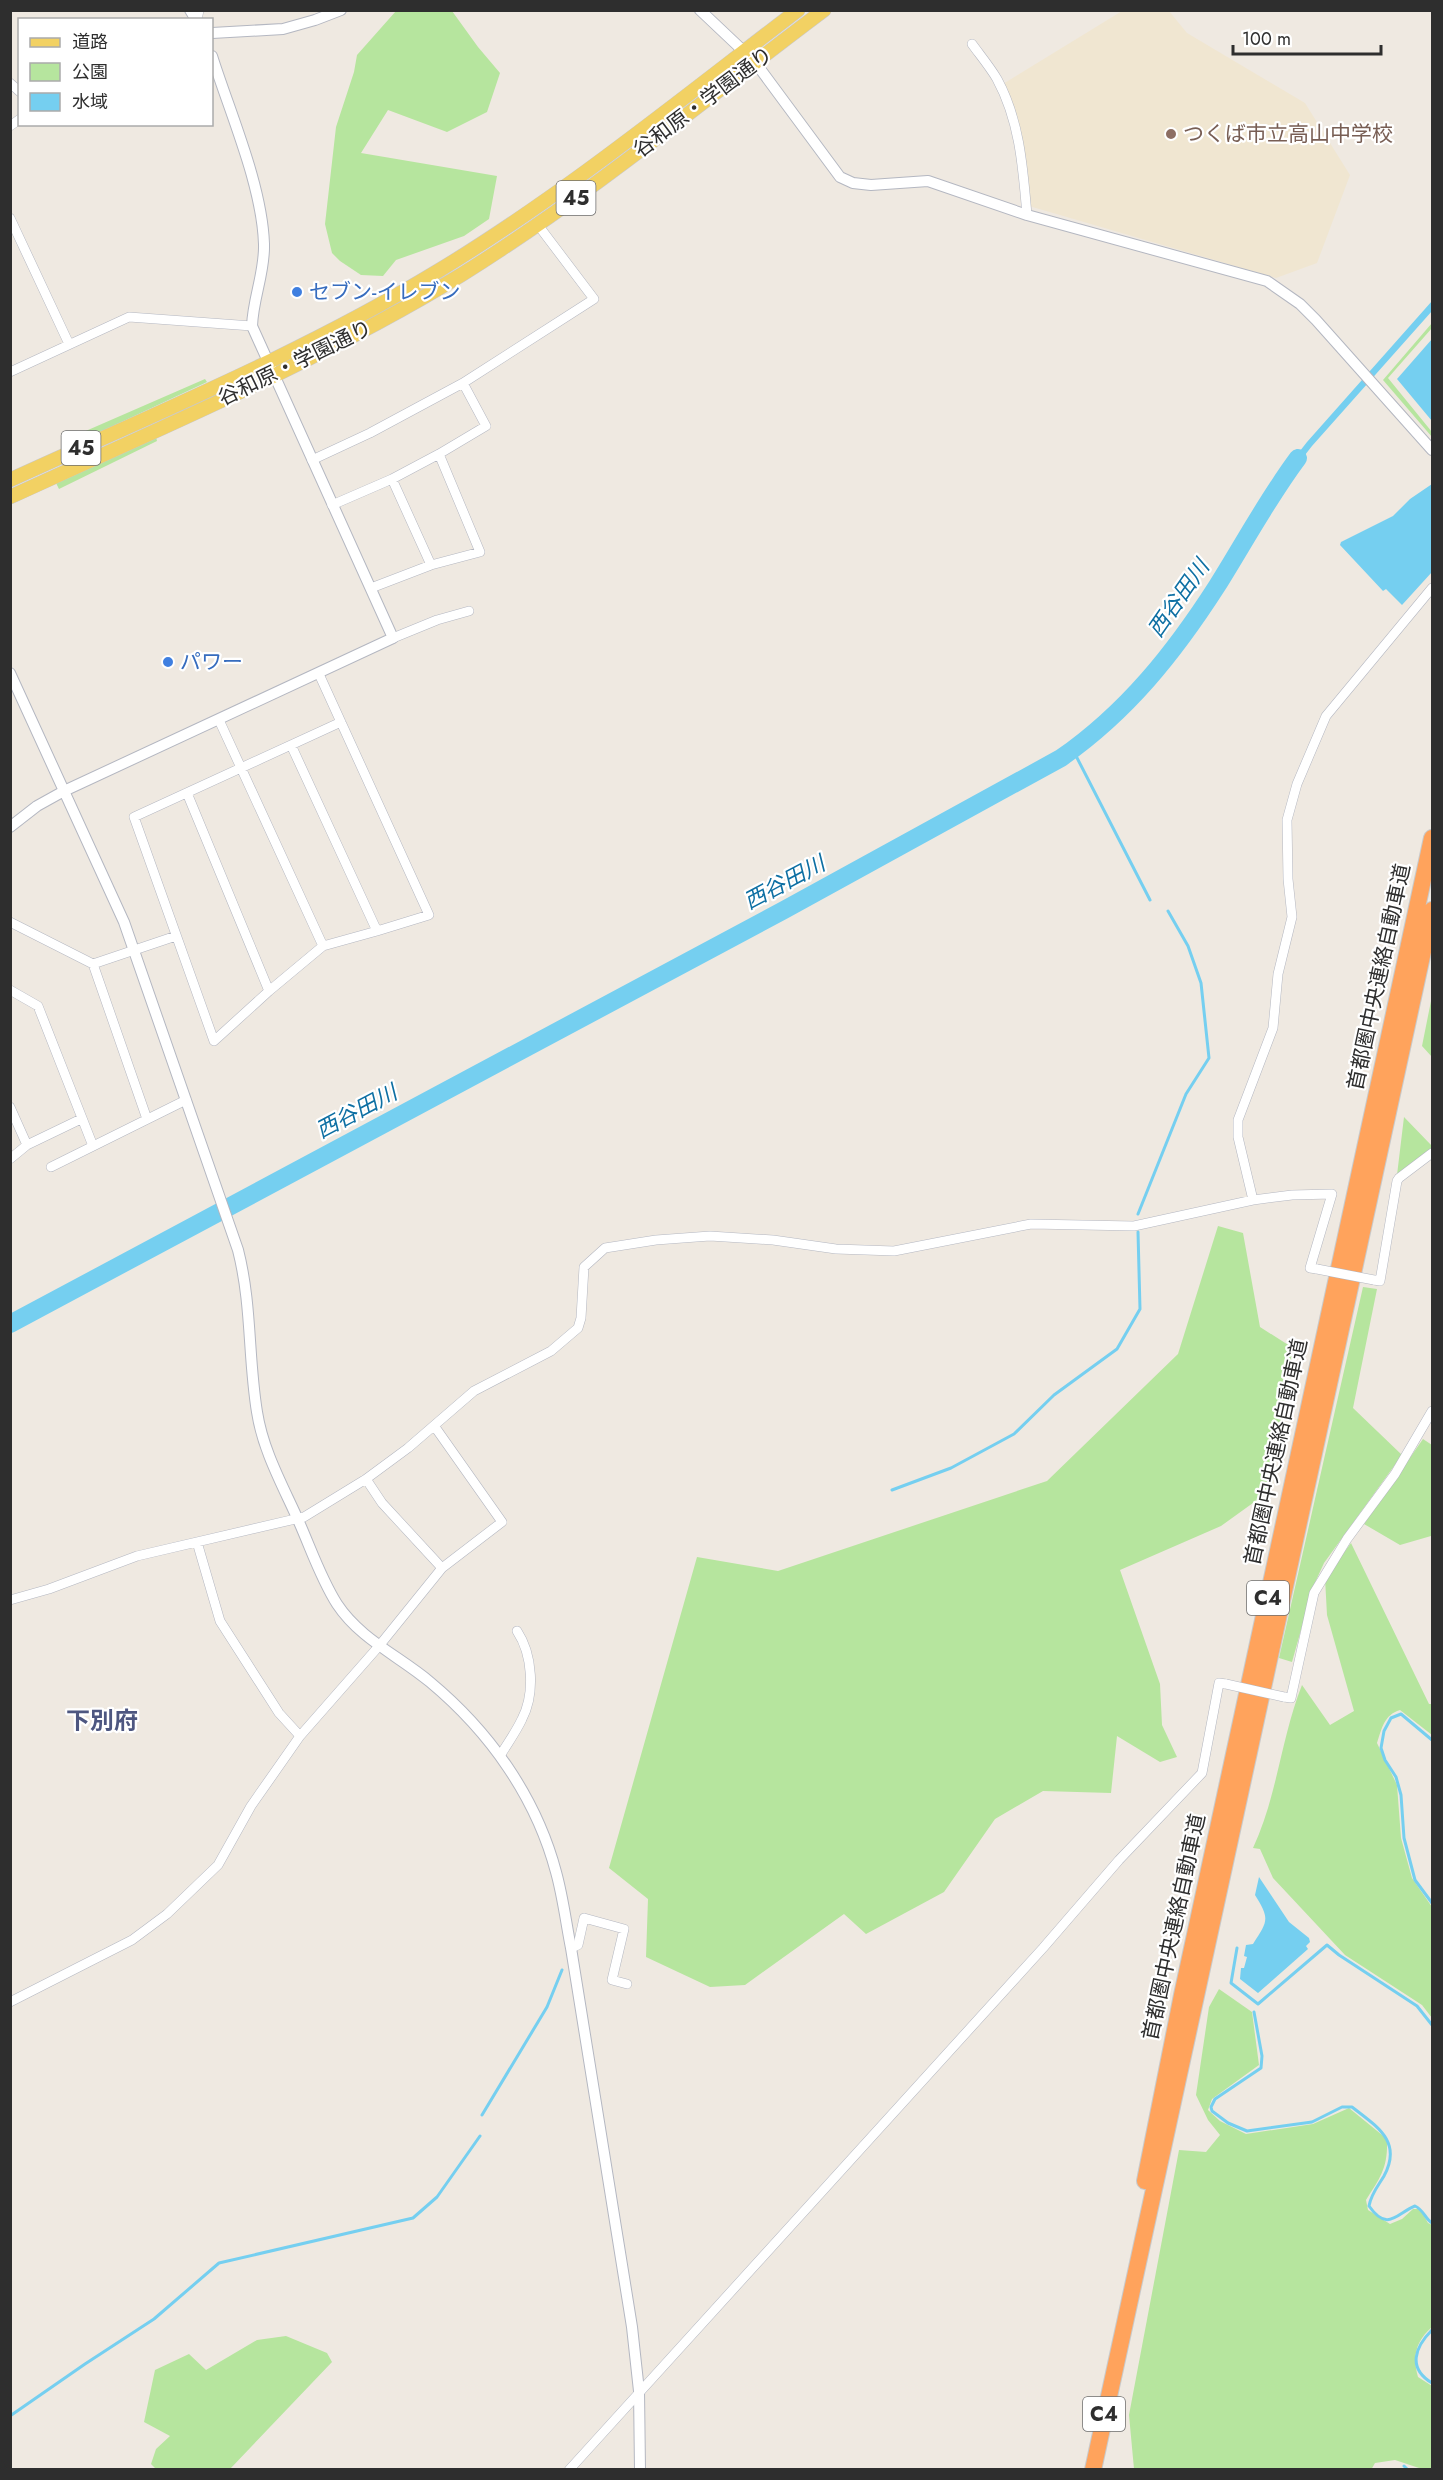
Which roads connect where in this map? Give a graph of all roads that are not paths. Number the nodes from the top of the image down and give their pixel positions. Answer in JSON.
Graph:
{"nodes":[{"id":1,"x":340,"y":10,"type":"edge"},
{"id":2,"x":700,"y":10,"type":"edge"},
{"id":3,"x":798,"y":10,"type":"edge"},
{"id":4,"x":825,"y":10,"type":"edge"},
{"id":5,"x":213,"y":33,"type":"edge"},
{"id":6,"x":972,"y":44,"type":"dead end"},
{"id":7,"x":744,"y":51,"type":"junction"},
{"id":8,"x":213,"y":59,"type":"edge"},
{"id":9,"x":755,"y":62,"type":"junction"},
{"id":10,"x":1027,"y":215,"type":"junction"},
{"id":11,"x":10,"y":218,"type":"edge"},
{"id":12,"x":538,"y":225,"type":"junction"},
{"id":13,"x":252,"y":326,"type":"junction"},
{"id":14,"x":69,"y":344,"type":"junction"},
{"id":15,"x":267,"y":361,"type":"junction"},
{"id":16,"x":12,"y":368,"type":"edge"},
{"id":17,"x":273,"y":375,"type":"junction"},
{"id":18,"x":463,"y":382,"type":"junction"},
{"id":19,"x":1432,"y":450,"type":"edge"},
{"id":20,"x":439,"y":454,"type":"junction"},
{"id":21,"x":312,"y":460,"type":"junction"},
{"id":22,"x":392,"y":479,"type":"junction"},
{"id":23,"x":10,"y":480,"type":"edge"},
{"id":24,"x":10,"y":497,"type":"edge"},
{"id":25,"x":332,"y":505,"type":"junction"},
{"id":26,"x":431,"y":566,"type":"junction"},
{"id":27,"x":371,"y":588,"type":"junction"},
{"id":28,"x":1432,"y":588,"type":"edge"},
{"id":29,"x":469,"y":611,"type":"dead end"},
{"id":30,"x":393,"y":638,"type":"junction"},
{"id":31,"x":10,"y":673,"type":"edge"},
{"id":32,"x":319,"y":674,"type":"junction"},
{"id":33,"x":219,"y":720,"type":"junction"},
{"id":34,"x":341,"y":722,"type":"junction"},
{"id":35,"x":291,"y":745,"type":"junction"},
{"id":36,"x":241,"y":768,"type":"junction"},
{"id":37,"x":64,"y":791,"type":"junction"},
{"id":38,"x":188,"y":793,"type":"junction"},
{"id":39,"x":10,"y":827,"type":"edge"},
{"id":40,"x":1432,"y":838,"type":"edge"},
{"id":41,"x":1432,"y":910,"type":"edge"},
{"id":42,"x":12,"y":925,"type":"edge"},
{"id":43,"x":376,"y":931,"type":"junction"},
{"id":44,"x":176,"y":936,"type":"junction"},
{"id":45,"x":323,"y":946,"type":"junction"},
{"id":46,"x":134,"y":950,"type":"junction"},
{"id":47,"x":93,"y":964,"type":"junction"},
{"id":48,"x":10,"y":990,"type":"edge"},
{"id":49,"x":268,"y":992,"type":"junction"},
{"id":50,"x":186,"y":1100,"type":"junction"},
{"id":51,"x":10,"y":1107,"type":"edge"},
{"id":52,"x":81,"y":1119,"type":"junction"},
{"id":53,"x":147,"y":1119,"type":"junction"},
{"id":54,"x":27,"y":1145,"type":"junction"},
{"id":55,"x":93,"y":1146,"type":"junction"},
{"id":56,"x":1432,"y":1153,"type":"edge"},
{"id":57,"x":10,"y":1159,"type":"edge"},
{"id":58,"x":51,"y":1167,"type":"dead end"},
{"id":59,"x":1253,"y":1200,"type":"junction"},
{"id":60,"x":1432,"y":1411,"type":"edge"},
{"id":61,"x":435,"y":1427,"type":"junction"},
{"id":62,"x":366,"y":1479,"type":"junction"},
{"id":63,"x":298,"y":1519,"type":"junction"},
{"id":64,"x":196,"y":1542,"type":"junction"},
{"id":65,"x":442,"y":1568,"type":"junction"},
{"id":66,"x":10,"y":1600,"type":"edge"},
{"id":67,"x":517,"y":1631,"type":"dead end"},
{"id":68,"x":379,"y":1646,"type":"junction"},
{"id":69,"x":300,"y":1736,"type":"junction"},
{"id":70,"x":500,"y":1756,"type":"junction"},
{"id":71,"x":571,"y":1948,"type":"junction"},
{"id":72,"x":627,"y":1984,"type":"dead end"},
{"id":73,"x":10,"y":2002,"type":"edge"},
{"id":74,"x":1116,"y":2359,"type":"junction"},
{"id":75,"x":639,"y":2391,"type":"junction"},
{"id":76,"x":569,"y":2469,"type":"edge"},
{"id":77,"x":640,"y":2469,"type":"edge"},
{"id":78,"x":1093,"y":2469,"type":"edge"}],
"edges":[{"from":1,"to":5,"type":"street"},
{"from":2,"to":7,"type":"street"},
{"from":3,"to":7,"type":"main road","name":"谷和原・学園通り","number":"45"},
{"from":4,"to":9,"type":"main road","name":"谷和原・学園通り","number":"45"},
{"from":6,"to":10,"type":"street"},
{"from":7,"to":9,"type":"street"},
{"from":7,"to":15,"type":"main road","name":"谷和原・学園通り","number":"45"},
{"from":8,"to":13,"type":"street"},
{"from":9,"to":10,"type":"street"},
{"from":9,"to":12,"type":"main road","name":"谷和原・学園通り","number":"45"},
{"from":10,"to":19,"type":"street"},
{"from":11,"to":14,"type":"street"},
{"from":12,"to":17,"type":"main road","name":"谷和原・学園通り","number":"45"},
{"from":12,"to":18,"type":"street"},
{"from":13,"to":14,"type":"street"},
{"from":13,"to":15,"type":"street"},
{"from":14,"to":16,"type":"street"},
{"from":15,"to":17,"type":"street"},
{"from":15,"to":23,"type":"main road","name":"谷和原・学園通り","number":"45"},
{"from":17,"to":21,"type":"street"},
{"from":17,"to":24,"type":"main road","name":"谷和原・学園通り","number":"45"},
{"from":18,"to":20,"type":"street"},
{"from":18,"to":21,"type":"street"},
{"from":20,"to":22,"type":"street"},
{"from":20,"to":26,"type":"street"},
{"from":21,"to":25,"type":"street"},
{"from":22,"to":25,"type":"street"},
{"from":22,"to":26,"type":"street"},
{"from":25,"to":27,"type":"street"},
{"from":26,"to":27,"type":"street"},
{"from":27,"to":30,"type":"street"},
{"from":28,"to":59,"type":"street"},
{"from":29,"to":30,"type":"street"},
{"from":30,"to":32,"type":"street"},
{"from":31,"to":37,"type":"street"},
{"from":32,"to":33,"type":"street"},
{"from":32,"to":34,"type":"street"},
{"from":33,"to":36,"type":"street"},
{"from":33,"to":37,"type":"street"},
{"from":34,"to":35,"type":"street"},
{"from":34,"to":43,"type":"street"},
{"from":35,"to":36,"type":"street"},
{"from":35,"to":43,"type":"street"},
{"from":36,"to":38,"type":"street"},
{"from":36,"to":45,"type":"street"},
{"from":37,"to":39,"type":"street"},
{"from":37,"to":46,"type":"street"},
{"from":38,"to":44,"type":"street"},
{"from":38,"to":49,"type":"street"},
{"from":40,"to":74,"type":"highway","name":"首都圏中央連絡自動車道","number":"C4"},
{"from":41,"to":74,"type":"highway","name":"首都圏中央連絡自動車道","number":"C4"},
{"from":42,"to":47,"type":"street"},
{"from":43,"to":45,"type":"street"},
{"from":44,"to":46,"type":"street"},
{"from":44,"to":49,"type":"street"},
{"from":45,"to":49,"type":"street"},
{"from":46,"to":47,"type":"street"},
{"from":46,"to":50,"type":"street"},
{"from":47,"to":53,"type":"street"},
{"from":48,"to":52,"type":"street"},
{"from":50,"to":53,"type":"street"},
{"from":50,"to":63,"type":"street"},
{"from":51,"to":54,"type":"street"},
{"from":52,"to":54,"type":"street"},
{"from":52,"to":55,"type":"street"},
{"from":53,"to":55,"type":"street"},
{"from":54,"to":57,"type":"street"},
{"from":55,"to":58,"type":"street"},
{"from":56,"to":59,"type":"street","bridge":true},
{"from":59,"to":61,"type":"street"},
{"from":60,"to":75,"type":"street","bridge":true},
{"from":61,"to":62,"type":"street"},
{"from":61,"to":65,"type":"street"},
{"from":62,"to":63,"type":"street"},
{"from":62,"to":65,"type":"street"},
{"from":63,"to":64,"type":"street"},
{"from":63,"to":68,"type":"street"},
{"from":64,"to":66,"type":"street"},
{"from":64,"to":69,"type":"street"},
{"from":65,"to":68,"type":"street"},
{"from":67,"to":70,"type":"street"},
{"from":68,"to":69,"type":"street"},
{"from":68,"to":70,"type":"street"},
{"from":69,"to":73,"type":"street"},
{"from":70,"to":71,"type":"street"},
{"from":71,"to":72,"type":"street"},
{"from":71,"to":75,"type":"street"},
{"from":74,"to":78,"type":"highway","name":"首都圏中央連絡自動車道","number":"C4"},
{"from":75,"to":76,"type":"street"},
{"from":75,"to":77,"type":"street"}]}
